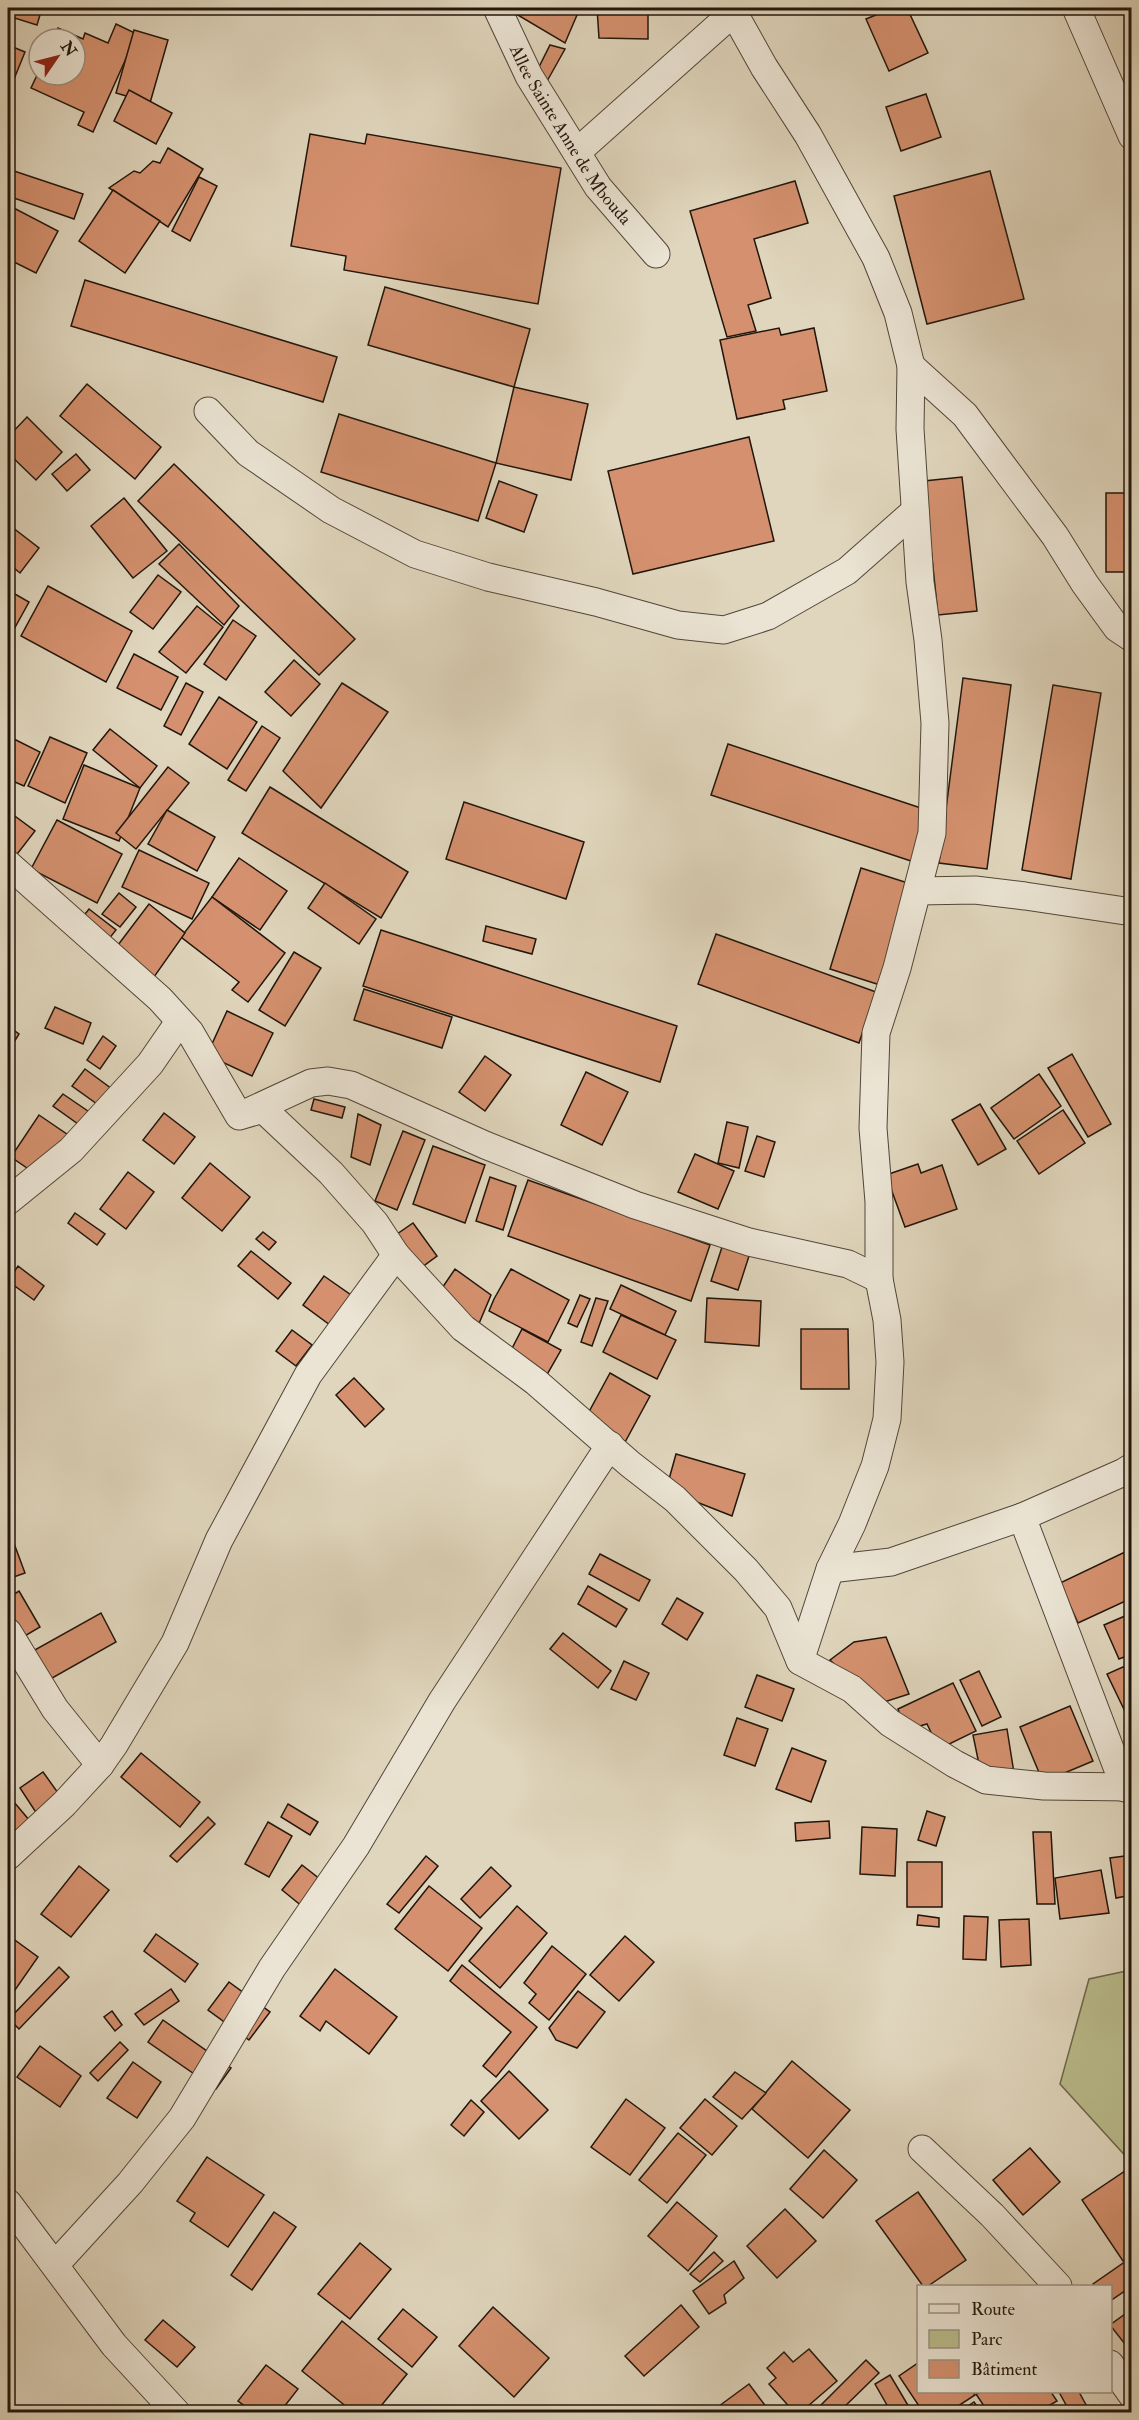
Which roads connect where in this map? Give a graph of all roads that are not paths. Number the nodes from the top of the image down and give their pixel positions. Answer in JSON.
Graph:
{"nodes":[{"id":1,"x":497,"y":8,"type":"edge"},
{"id":2,"x":1076,"y":8,"type":"edge"},
{"id":3,"x":732,"y":10,"type":"edge"},
{"id":4,"x":1131,"y":136,"type":"edge"},
{"id":5,"x":577,"y":152,"type":"junction"},
{"id":6,"x":656,"y":254,"type":"dead end"},
{"id":7,"x":911,"y":366,"type":"junction"},
{"id":8,"x":208,"y":411,"type":"dead end"},
{"id":9,"x":915,"y":511,"type":"junction"},
{"id":10,"x":1131,"y":638,"type":"edge"},
{"id":11,"x":8,"y":864,"type":"edge"},
{"id":12,"x":918,"y":891,"type":"junction"},
{"id":13,"x":1131,"y":912,"type":"edge"},
{"id":14,"x":179,"y":1022,"type":"junction"},
{"id":15,"x":239,"y":1116,"type":"junction"},
{"id":16,"x":8,"y":1201,"type":"edge"},
{"id":17,"x":396,"y":1255,"type":"junction"},
{"id":18,"x":879,"y":1279,"type":"junction"},
{"id":19,"x":610,"y":1445,"type":"junction"},
{"id":20,"x":1131,"y":1467,"type":"edge"},
{"id":21,"x":1022,"y":1517,"type":"junction"},
{"id":22,"x":830,"y":1569,"type":"junction"},
{"id":23,"x":8,"y":1632,"type":"edge"},
{"id":24,"x":800,"y":1661,"type":"junction"},
{"id":25,"x":100,"y":1765,"type":"junction"},
{"id":26,"x":1128,"y":1788,"type":"edge"},
{"id":27,"x":8,"y":1856,"type":"edge"},
{"id":28,"x":922,"y":2149,"type":"dead end"},
{"id":29,"x":8,"y":2203,"type":"edge"},
{"id":30,"x":56,"y":2265,"type":"junction"},
{"id":31,"x":1057,"y":2285,"type":"edge"},
{"id":32,"x":1112,"y":2367,"type":"edge"},
{"id":33,"x":1131,"y":2395,"type":"edge"},
{"id":34,"x":176,"y":2412,"type":"edge"}],
"edges":[{"from":1,"to":5,"type":"street","name":"Allee Sainte Anne de Mbouda"},
{"from":2,"to":4,"type":"street"},
{"from":3,"to":5,"type":"street"},
{"from":3,"to":7,"type":"street"},
{"from":5,"to":6,"type":"street","name":"Allee Sainte Anne de Mbouda"},
{"from":7,"to":9,"type":"street"},
{"from":7,"to":10,"type":"street"},
{"from":8,"to":9,"type":"street"},
{"from":9,"to":12,"type":"street"},
{"from":11,"to":14,"type":"street"},
{"from":12,"to":13,"type":"street"},
{"from":12,"to":18,"type":"street"},
{"from":14,"to":15,"type":"street"},
{"from":14,"to":16,"type":"street"},
{"from":15,"to":17,"type":"street"},
{"from":15,"to":18,"type":"street"},
{"from":17,"to":19,"type":"street"},
{"from":17,"to":25,"type":"street"},
{"from":18,"to":22,"type":"street"},
{"from":19,"to":24,"type":"street"},
{"from":19,"to":30,"type":"street"},
{"from":20,"to":21,"type":"street"},
{"from":21,"to":22,"type":"street"},
{"from":21,"to":26,"type":"street"},
{"from":22,"to":24,"type":"street"},
{"from":23,"to":25,"type":"street"},
{"from":24,"to":26,"type":"street"},
{"from":25,"to":27,"type":"street"},
{"from":28,"to":31,"type":"street"},
{"from":29,"to":30,"type":"street"},
{"from":30,"to":34,"type":"street"},
{"from":32,"to":33,"type":"street"}]}
